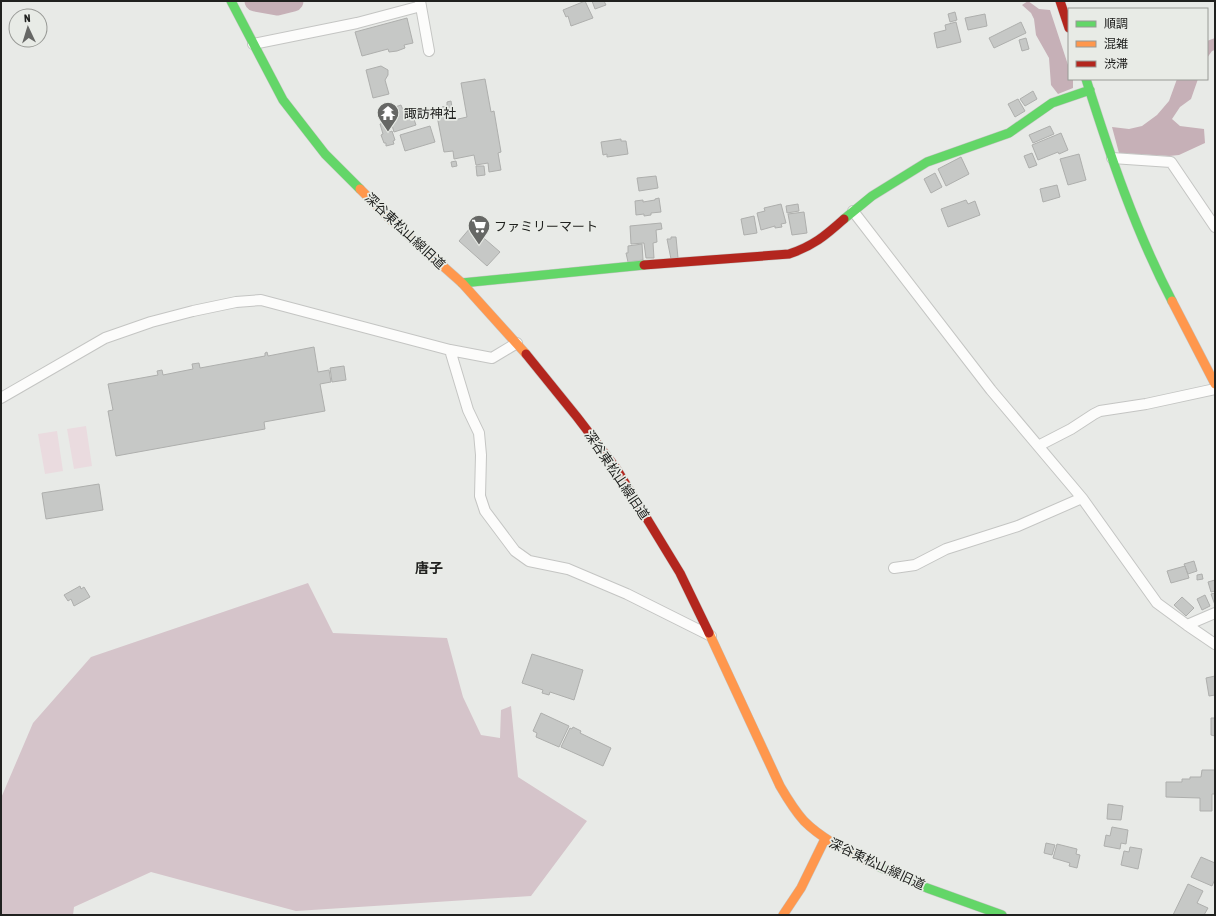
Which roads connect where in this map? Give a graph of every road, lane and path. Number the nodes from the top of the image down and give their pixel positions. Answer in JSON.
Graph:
{"nodes":[{"id":1,"x":231,"y":1,"type":"edge"},
{"id":2,"x":1060,"y":1,"type":"edge"},
{"id":3,"x":421,"y":4,"type":"edge"},
{"id":4,"x":1068,"y":25,"type":"edge"},
{"id":5,"x":253,"y":44,"type":"junction"},
{"id":6,"x":429,"y":51,"type":"dead end"},
{"id":7,"x":1086,"y":80,"type":"edge"},
{"id":8,"x":1090,"y":90,"type":"junction"},
{"id":9,"x":1112,"y":158,"type":"junction"},
{"id":10,"x":852,"y":211,"type":"junction"},
{"id":11,"x":1215,"y":227,"type":"edge"},
{"id":12,"x":462,"y":283,"type":"junction"},
{"id":13,"x":516,"y":343,"type":"junction"},
{"id":14,"x":450,"y":350,"type":"junction"},
{"id":15,"x":1215,"y":384,"type":"edge"},
{"id":16,"x":1215,"y":389,"type":"edge"},
{"id":17,"x":1,"y":398,"type":"edge"},
{"id":18,"x":1038,"y":446,"type":"junction"},
{"id":19,"x":1082,"y":498,"type":"junction"},
{"id":20,"x":894,"y":568,"type":"dead end"},
{"id":21,"x":1215,"y":613,"type":"edge"},
{"id":22,"x":1188,"y":625,"type":"junction"},
{"id":23,"x":711,"y":636,"type":"junction"},
{"id":24,"x":1215,"y":644,"type":"edge"},
{"id":25,"x":825,"y":839,"type":"junction"},
{"id":26,"x":783,"y":915,"type":"edge"},
{"id":27,"x":1002,"y":915,"type":"edge"}],
"edges":[{"from":1,"to":5,"type":"street","name":"深谷東松山線旧道"},
{"from":2,"to":4,"type":"street"},
{"from":3,"to":5,"type":"street"},
{"from":3,"to":6,"type":"street"},
{"from":5,"to":12,"type":"street","name":"深谷東松山線旧道"},
{"from":7,"to":8,"type":"street"},
{"from":8,"to":9,"type":"street"},
{"from":8,"to":10,"type":"street"},
{"from":9,"to":11,"type":"street"},
{"from":9,"to":15,"type":"street"},
{"from":10,"to":12,"type":"street"},
{"from":10,"to":18,"type":"street"},
{"from":12,"to":13,"type":"street","name":"深谷東松山線旧道"},
{"from":13,"to":14,"type":"street"},
{"from":13,"to":23,"type":"street","name":"深谷東松山線旧道"},
{"from":14,"to":17,"type":"street"},
{"from":14,"to":23,"type":"street"},
{"from":16,"to":18,"type":"street"},
{"from":18,"to":19,"type":"street"},
{"from":19,"to":20,"type":"street"},
{"from":19,"to":22,"type":"street"},
{"from":21,"to":22,"type":"street"},
{"from":22,"to":24,"type":"street"},
{"from":23,"to":25,"type":"street","name":"深谷東松山線旧道"},
{"from":25,"to":26,"type":"street"},
{"from":25,"to":27,"type":"street","name":"深谷東松山線旧道"}]}
